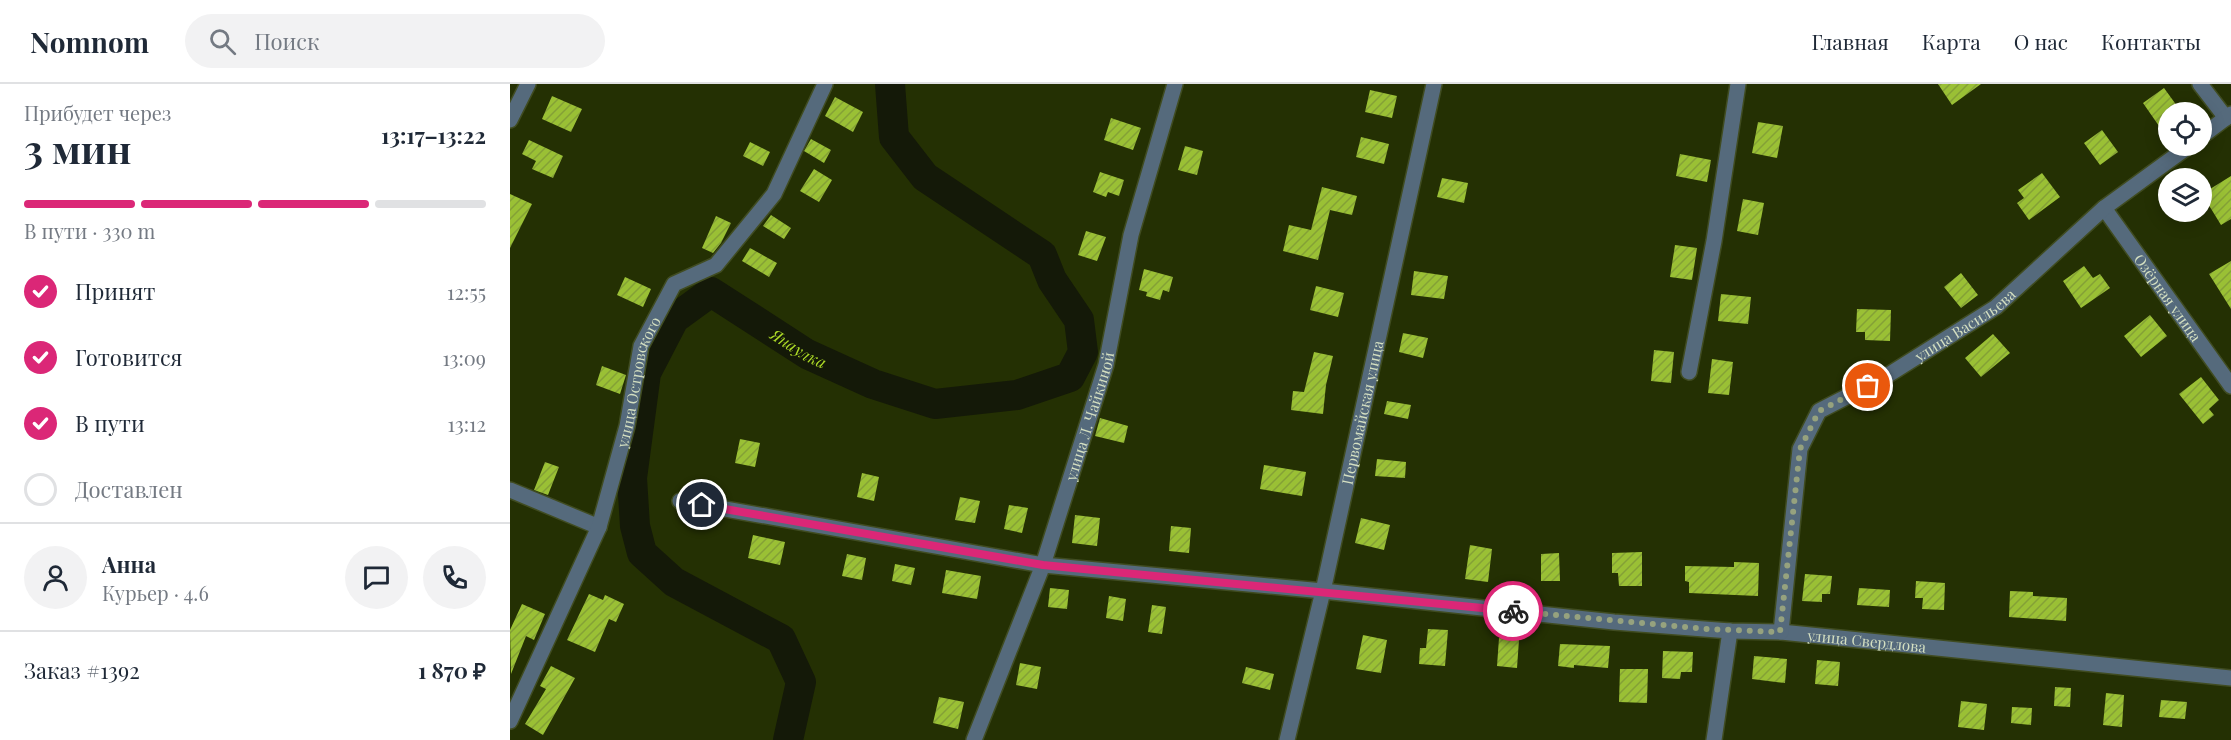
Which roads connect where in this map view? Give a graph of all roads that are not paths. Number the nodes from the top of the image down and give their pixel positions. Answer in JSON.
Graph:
{"nodes":[{"id":1,"x":528,"y":84,"type":"edge"},
{"id":2,"x":825,"y":84,"type":"edge"},
{"id":3,"x":1175,"y":84,"type":"edge"},
{"id":4,"x":1434,"y":84,"type":"edge"},
{"id":5,"x":1738,"y":84,"type":"edge"},
{"id":6,"x":2200,"y":84,"type":"edge"},
{"id":7,"x":2228,"y":116,"type":"edge"},
{"id":8,"x":510,"y":120,"type":"edge"},
{"id":9,"x":2212,"y":128,"type":"edge"},
{"id":10,"x":2174,"y":156,"type":"edge"},
{"id":11,"x":2104,"y":208,"type":"junction"},
{"id":12,"x":1689,"y":372,"type":"dead end"},
{"id":13,"x":2231,"y":386,"type":"edge"},
{"id":14,"x":510,"y":490,"type":"edge"},
{"id":15,"x":680,"y":501,"type":"dead end"},
{"id":16,"x":599,"y":527,"type":"junction"},
{"id":17,"x":1043,"y":565,"type":"junction"},
{"id":18,"x":1323,"y":591,"type":"junction"},
{"id":19,"x":1730,"y":631,"type":"junction"},
{"id":20,"x":1780,"y":632,"type":"junction"},
{"id":21,"x":2231,"y":678,"type":"edge"},
{"id":22,"x":510,"y":721,"type":"edge"},
{"id":23,"x":974,"y":740,"type":"edge"},
{"id":24,"x":1287,"y":740,"type":"edge"},
{"id":25,"x":1714,"y":740,"type":"edge"}],
"edges":[{"from":1,"to":8,"type":"street"},
{"from":2,"to":16,"type":"street","name":"улица Островского"},
{"from":3,"to":17,"type":"street","name":"улица Л. Чайкиной"},
{"from":4,"to":18,"type":"street","name":"Первомайская улица"},
{"from":5,"to":12,"type":"street"},
{"from":6,"to":7,"type":"street"},
{"from":7,"to":9,"type":"street"},
{"from":10,"to":11,"type":"street","name":"улица Васильева"},
{"from":11,"to":13,"type":"street","name":"Озёрная улица"},
{"from":11,"to":20,"type":"street","name":"улица Васильева"},
{"from":14,"to":16,"type":"street"},
{"from":15,"to":17,"type":"street","name":"улица Свердлова"},
{"from":16,"to":22,"type":"street","name":"улица Островского"},
{"from":17,"to":18,"type":"street","name":"улица Свердлова"},
{"from":17,"to":23,"type":"street","name":"улица Л. Чайкиной"},
{"from":18,"to":19,"type":"street","name":"улица Свердлова"},
{"from":18,"to":24,"type":"street","name":"Первомайская улица"},
{"from":19,"to":20,"type":"street","name":"улица Свердлова"},
{"from":19,"to":25,"type":"street"},
{"from":20,"to":21,"type":"street","name":"улица Свердлова"}]}
